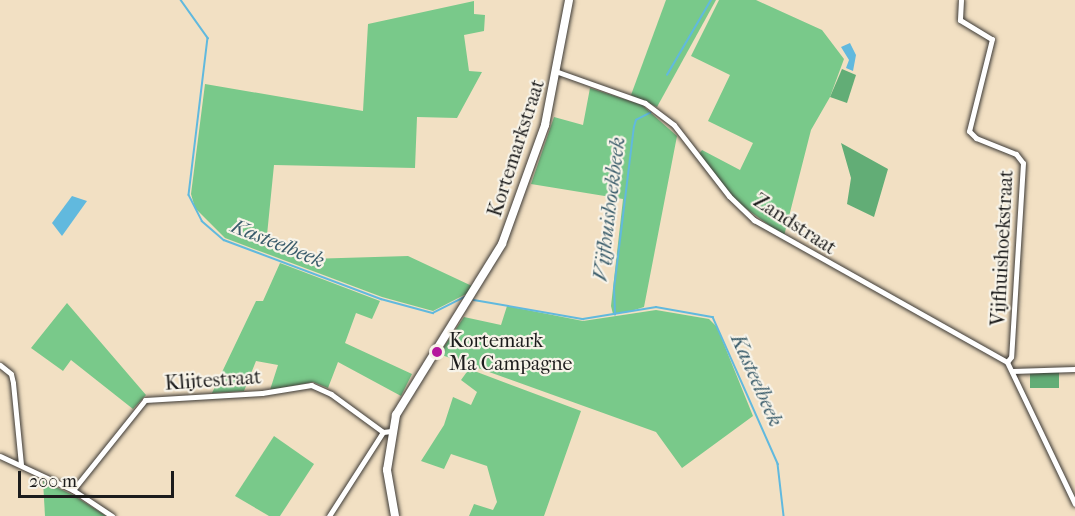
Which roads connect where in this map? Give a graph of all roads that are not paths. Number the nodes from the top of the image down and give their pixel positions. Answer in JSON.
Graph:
{"nodes":[{"id":1,"x":569,"y":0,"type":"edge"},
{"id":2,"x":962,"y":0,"type":"edge"},
{"id":3,"x":558,"y":72,"type":"junction"},
{"id":4,"x":1007,"y":362,"type":"junction"},
{"id":5,"x":0,"y":365,"type":"edge"},
{"id":6,"x":1075,"y":369,"type":"edge"},
{"id":7,"x":1012,"y":372,"type":"junction"},
{"id":8,"x":387,"y":432,"type":"junction"},
{"id":9,"x":0,"y":456,"type":"edge"},
{"id":10,"x":21,"y":465,"type":"junction"},
{"id":11,"x":73,"y":490,"type":"junction"},
{"id":12,"x":1075,"y":504,"type":"edge"},
{"id":13,"x":112,"y":516,"type":"edge"},
{"id":14,"x":329,"y":516,"type":"edge"},
{"id":15,"x":395,"y":516,"type":"edge"}],
"edges":[{"from":1,"to":3,"type":"street","name":"Kortemarkstraat"},
{"from":2,"to":4,"type":"street","name":"Vijfhuishoekstraat"},
{"from":3,"to":4,"type":"street","name":"Zandstraat"},
{"from":3,"to":8,"type":"street","name":"Kortemarkstraat"},
{"from":4,"to":7,"type":"street"},
{"from":5,"to":10,"type":"street"},
{"from":6,"to":7,"type":"street"},
{"from":7,"to":12,"type":"street"},
{"from":8,"to":11,"type":"street","name":"Klijtestraat"},
{"from":8,"to":14,"type":"street"},
{"from":8,"to":15,"type":"street","name":"Kortemarkstraat"},
{"from":9,"to":10,"type":"street"},
{"from":10,"to":11,"type":"street"},
{"from":11,"to":13,"type":"street"}]}
